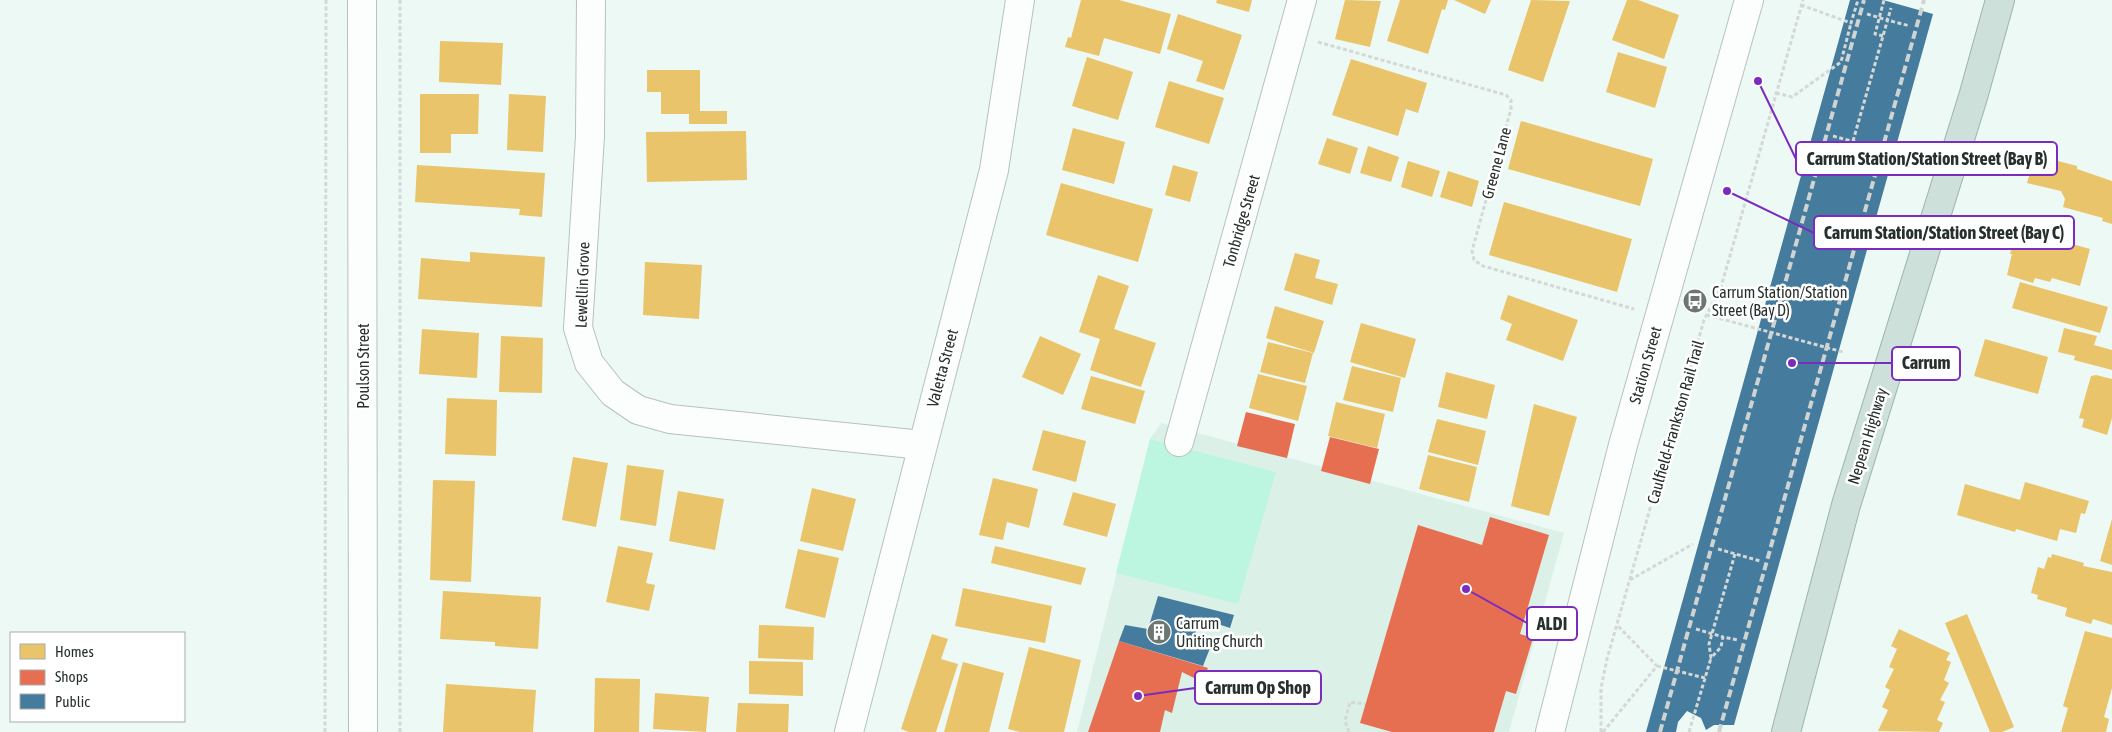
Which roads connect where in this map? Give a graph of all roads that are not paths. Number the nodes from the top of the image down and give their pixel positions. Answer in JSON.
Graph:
{"nodes":[{"id":1,"x":362,"y":0,"type":"edge"},
{"id":2,"x":591,"y":0,"type":"edge"},
{"id":3,"x":1020,"y":0,"type":"edge"},
{"id":4,"x":1302,"y":0,"type":"edge"},
{"id":5,"x":1749,"y":0,"type":"edge"},
{"id":6,"x":2000,"y":0,"type":"edge"},
{"id":7,"x":1179,"y":442,"type":"dead end"},
{"id":8,"x":922,"y":444,"type":"junction"},
{"id":9,"x":364,"y":732,"type":"edge"},
{"id":10,"x":848,"y":732,"type":"edge"},
{"id":11,"x":1550,"y":732,"type":"edge"},
{"id":12,"x":1786,"y":732,"type":"edge"}],
"edges":[{"from":1,"to":9,"type":"street","name":"Poulson Street"},
{"from":2,"to":8,"type":"street","name":"Lewellin Grove"},
{"from":3,"to":8,"type":"street","name":"Valetta Street"},
{"from":4,"to":7,"type":"street","name":"Tonbridge Street"},
{"from":5,"to":11,"type":"street","name":"Station Street"},
{"from":6,"to":12,"type":"highway","name":"Nepean Highway"},
{"from":8,"to":10,"type":"street","name":"Valetta Street"}]}
